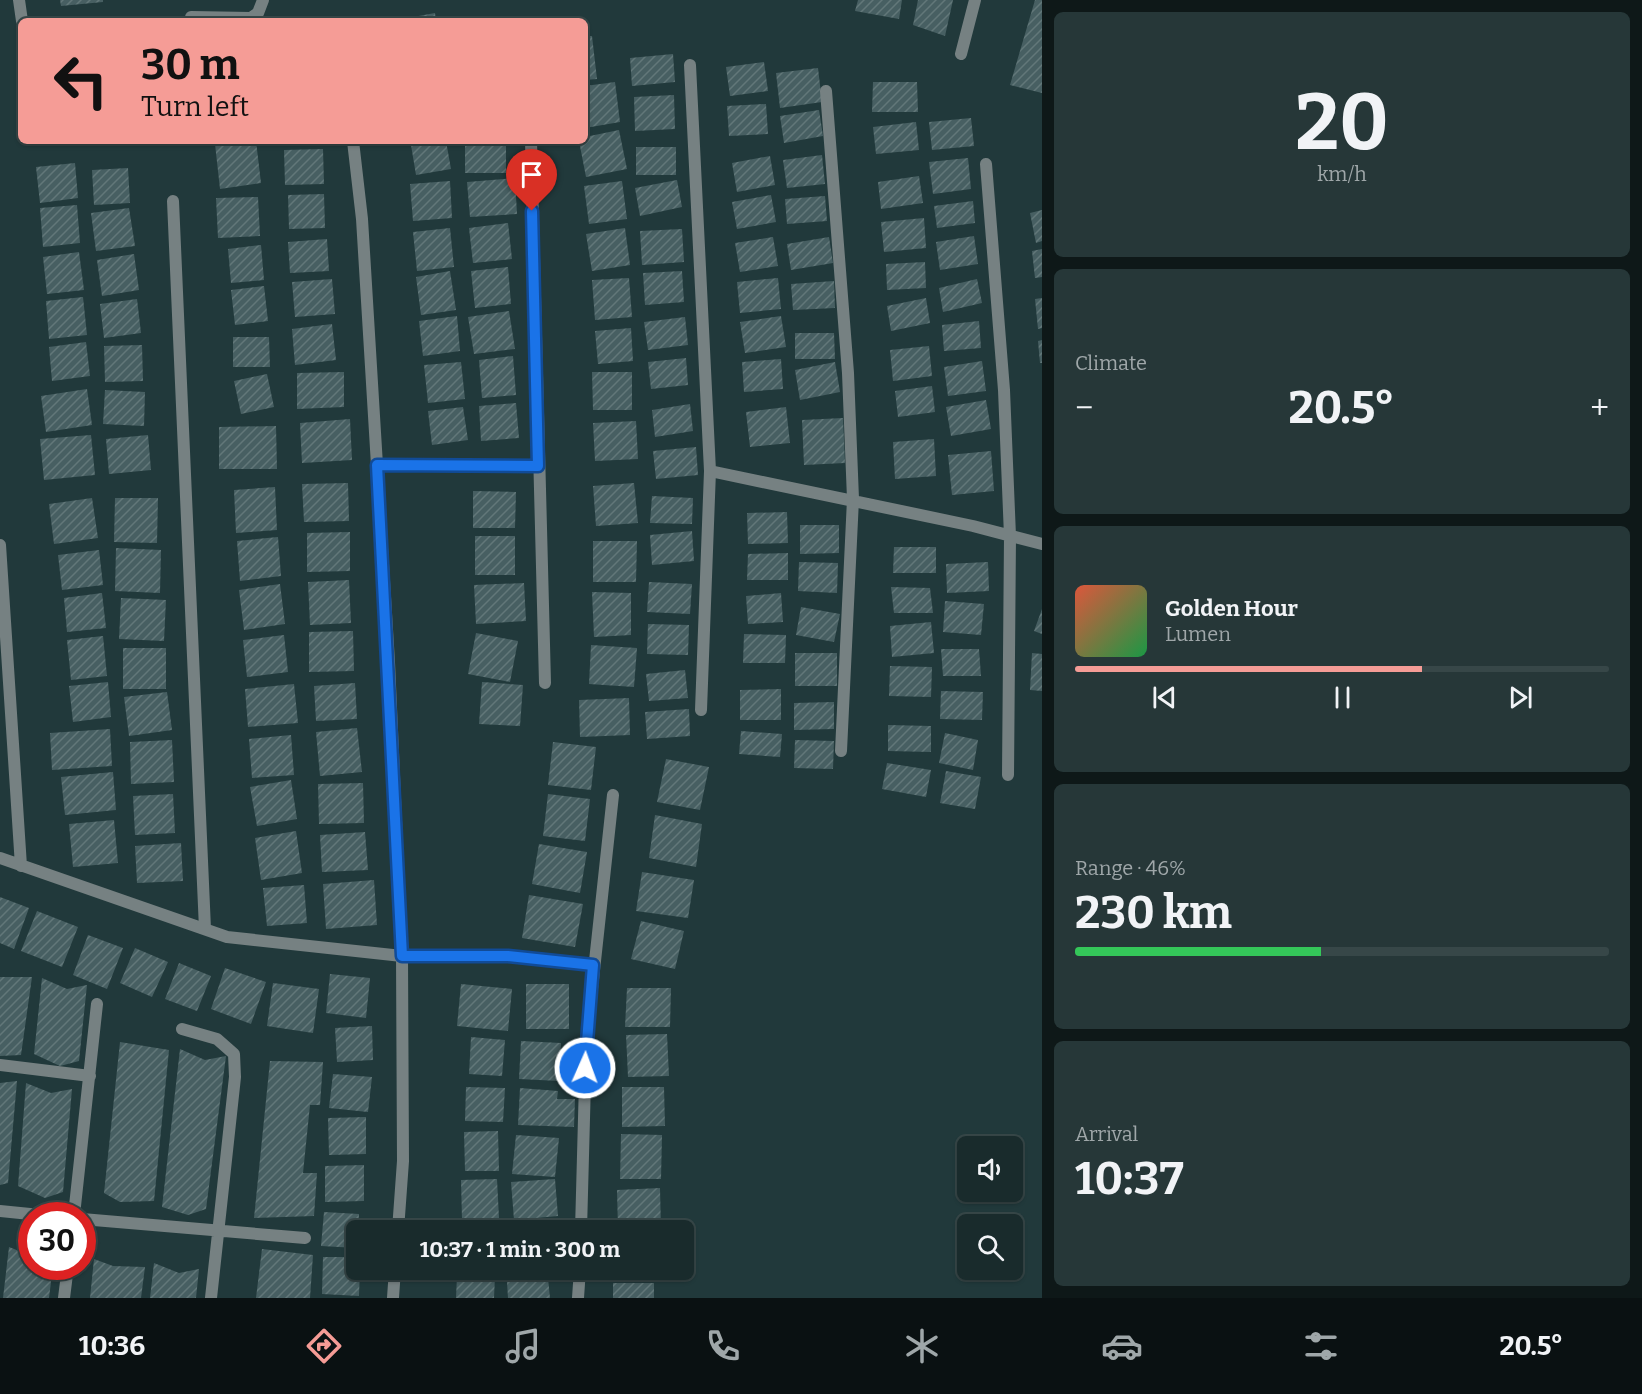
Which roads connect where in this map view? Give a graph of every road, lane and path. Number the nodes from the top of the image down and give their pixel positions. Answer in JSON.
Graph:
{"nodes":[{"id":1,"x":19,"y":0,"type":"edge"},
{"id":2,"x":263,"y":0,"type":"edge"},
{"id":3,"x":975,"y":0,"type":"edge"},
{"id":4,"x":191,"y":17,"type":"dead end"},
{"id":5,"x":22,"y":18,"type":"edge"},
{"id":6,"x":961,"y":54,"type":"dead end"},
{"id":7,"x":690,"y":65,"type":"dead end"},
{"id":8,"x":826,"y":91,"type":"dead end"},
{"id":9,"x":353,"y":144,"type":"edge"},
{"id":10,"x":531,"y":144,"type":"edge"},
{"id":11,"x":986,"y":164,"type":"dead end"},
{"id":12,"x":173,"y":201,"type":"dead end"},
{"id":13,"x":377,"y":465,"type":"junction"},
{"id":14,"x":538,"y":466,"type":"junction"},
{"id":15,"x":710,"y":471,"type":"junction"},
{"id":16,"x":853,"y":499,"type":"junction"},
{"id":17,"x":1010,"y":536,"type":"junction"},
{"id":18,"x":1042,"y":544,"type":"edge"},
{"id":19,"x":0,"y":545,"type":"edge"},
{"id":20,"x":545,"y":683,"type":"dead end"},
{"id":21,"x":701,"y":710,"type":"dead end"},
{"id":22,"x":841,"y":751,"type":"dead end"},
{"id":23,"x":1008,"y":775,"type":"dead end"},
{"id":24,"x":614,"y":795,"type":"dead end"},
{"id":25,"x":0,"y":858,"type":"edge"},
{"id":26,"x":21,"y":866,"type":"junction"},
{"id":27,"x":205,"y":929,"type":"junction"},
{"id":28,"x":402,"y":956,"type":"junction"},
{"id":29,"x":593,"y":965,"type":"junction"},
{"id":30,"x":97,"y":1004,"type":"dead end"},
{"id":31,"x":182,"y":1029,"type":"dead end"},
{"id":32,"x":0,"y":1065,"type":"edge"},
{"id":33,"x":90,"y":1076,"type":"junction"},
{"id":34,"x":75,"y":1202,"type":"edge"},
{"id":35,"x":0,"y":1211,"type":"edge"},
{"id":36,"x":18,"y":1213,"type":"edge"},
{"id":37,"x":96,"y":1220,"type":"edge"},
{"id":38,"x":399,"y":1220,"type":"edge"},
{"id":39,"x":581,"y":1220,"type":"edge"},
{"id":40,"x":218,"y":1233,"type":"junction"},
{"id":41,"x":304,"y":1239,"type":"dead end"},
{"id":42,"x":66,"y":1280,"type":"edge"},
{"id":43,"x":394,"y":1280,"type":"edge"},
{"id":44,"x":579,"y":1280,"type":"edge"},
{"id":45,"x":64,"y":1298,"type":"edge"},
{"id":46,"x":211,"y":1298,"type":"edge"},
{"id":47,"x":393,"y":1298,"type":"edge"},
{"id":48,"x":578,"y":1298,"type":"edge"}],
"edges":[{"from":1,"to":5,"type":"street"},
{"from":2,"to":4,"type":"street"},
{"from":3,"to":6,"type":"street"},
{"from":7,"to":15,"type":"street"},
{"from":8,"to":16,"type":"street"},
{"from":9,"to":13,"type":"street"},
{"from":10,"to":14,"type":"street"},
{"from":11,"to":17,"type":"street"},
{"from":12,"to":27,"type":"street"},
{"from":13,"to":14,"type":"street"},
{"from":13,"to":28,"type":"street"},
{"from":14,"to":20,"type":"street"},
{"from":15,"to":16,"type":"street"},
{"from":15,"to":21,"type":"street"},
{"from":16,"to":17,"type":"street"},
{"from":16,"to":22,"type":"street"},
{"from":17,"to":18,"type":"street"},
{"from":17,"to":23,"type":"street"},
{"from":19,"to":26,"type":"street"},
{"from":24,"to":29,"type":"street"},
{"from":25,"to":26,"type":"street"},
{"from":26,"to":27,"type":"street"},
{"from":27,"to":28,"type":"street"},
{"from":28,"to":29,"type":"street"},
{"from":28,"to":38,"type":"street"},
{"from":29,"to":39,"type":"street"},
{"from":30,"to":33,"type":"street"},
{"from":31,"to":40,"type":"street"},
{"from":32,"to":33,"type":"street"},
{"from":33,"to":34,"type":"street"},
{"from":35,"to":36,"type":"street"},
{"from":37,"to":40,"type":"street"},
{"from":40,"to":41,"type":"street"},
{"from":40,"to":46,"type":"street"},
{"from":42,"to":45,"type":"street"},
{"from":43,"to":47,"type":"street"},
{"from":44,"to":48,"type":"street"}]}
